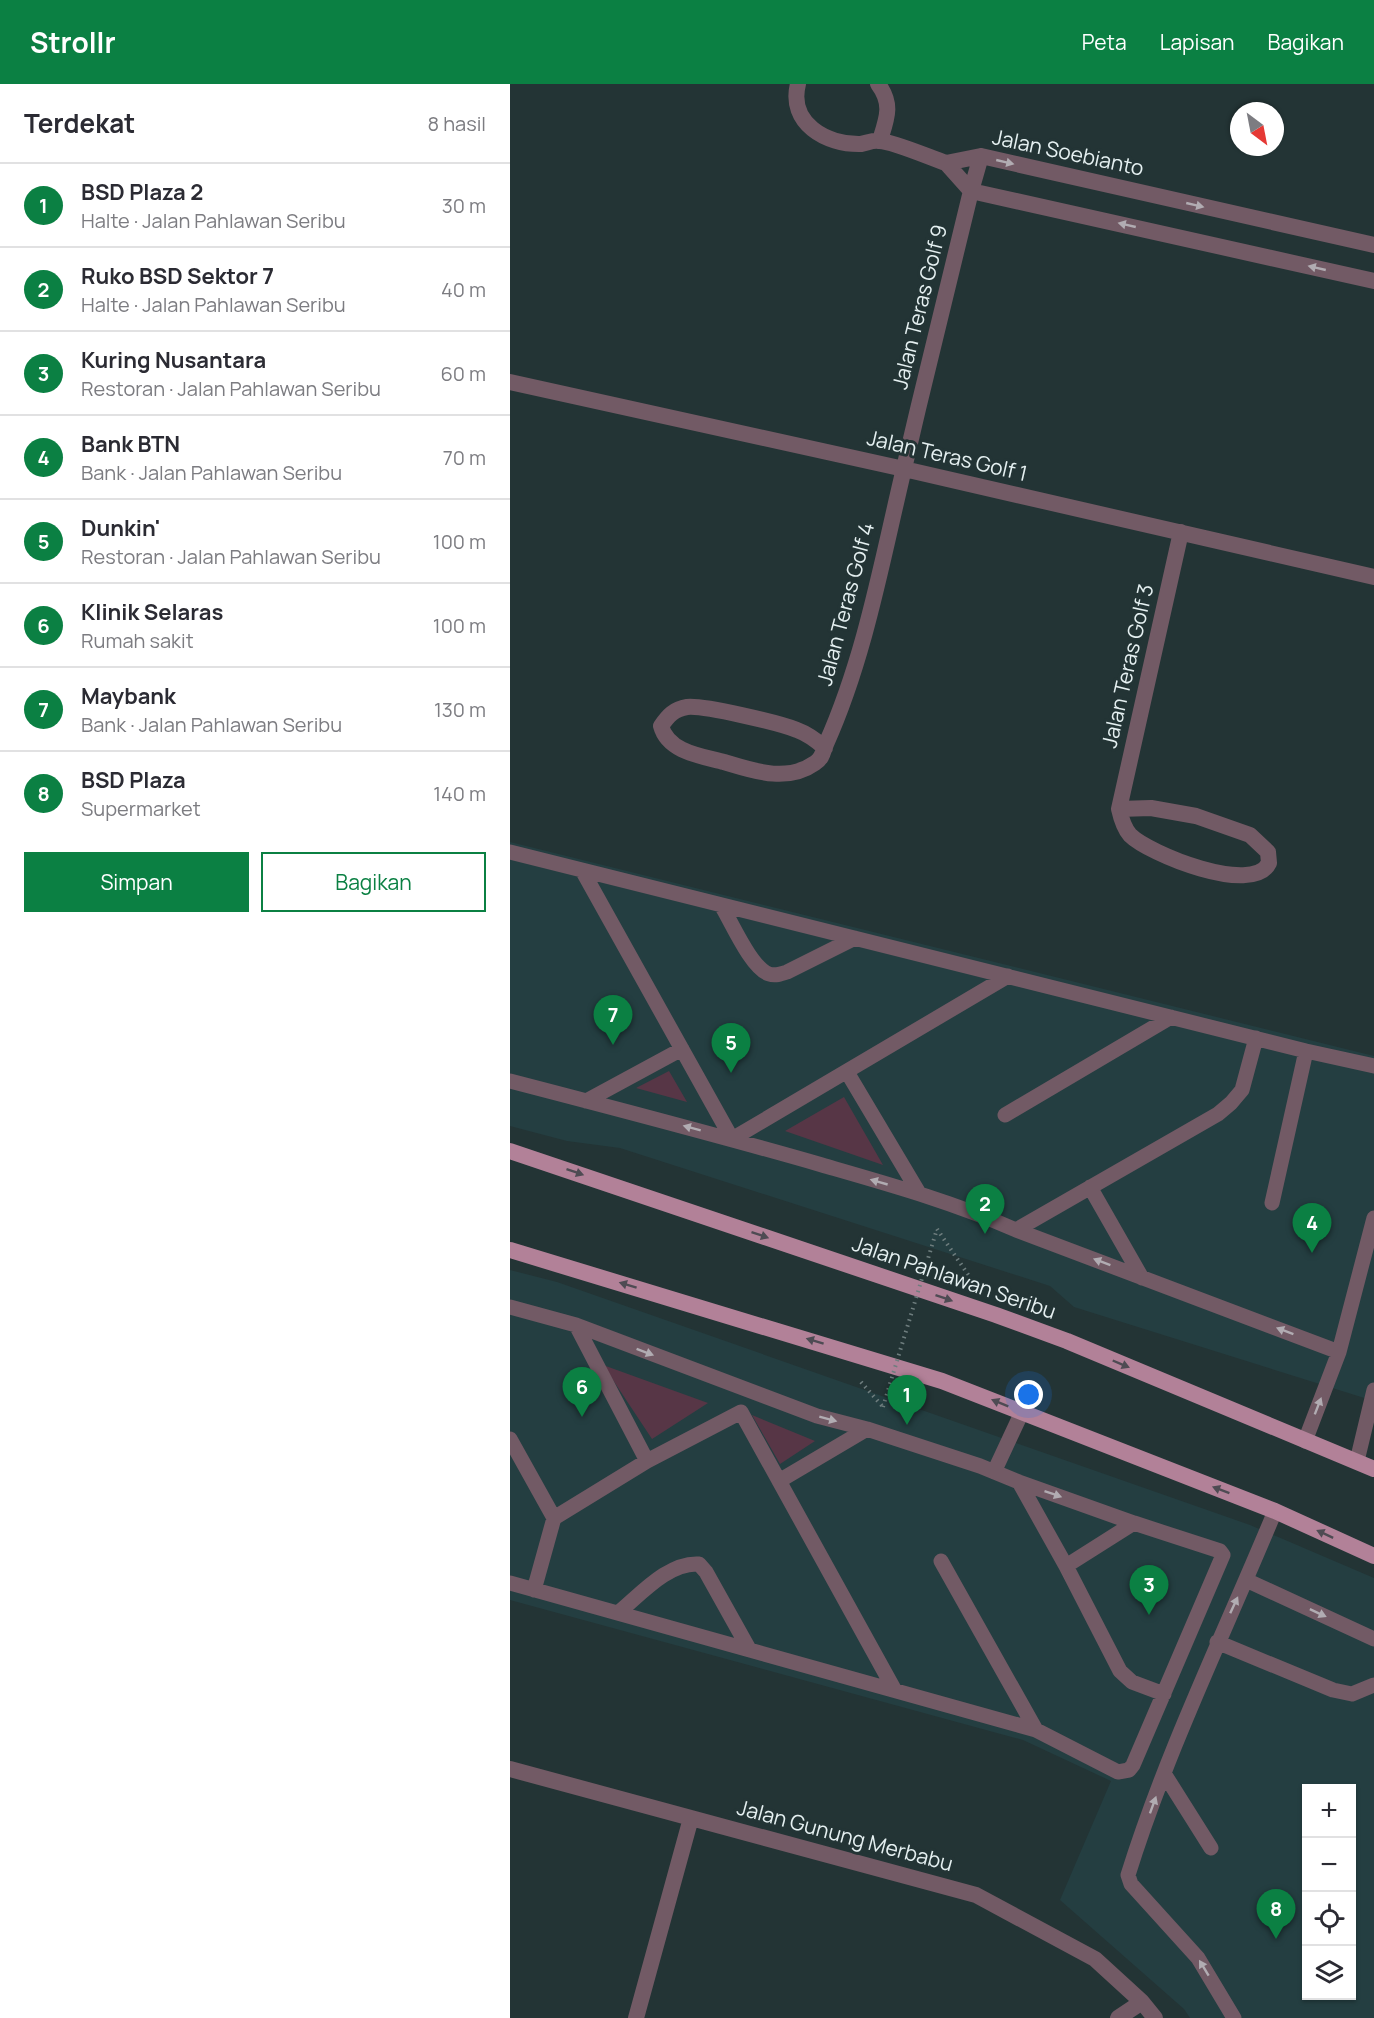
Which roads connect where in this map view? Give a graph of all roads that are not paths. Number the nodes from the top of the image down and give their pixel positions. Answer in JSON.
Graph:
{"nodes":[{"id":1,"x":798,"y":84,"type":"edge"},
{"id":2,"x":878,"y":84,"type":"edge"},
{"id":3,"x":880,"y":141,"type":"junction"},
{"id":4,"x":981,"y":156,"type":"junction"},
{"id":5,"x":946,"y":163,"type":"junction"},
{"id":6,"x":971,"y":190,"type":"junction"},
{"id":7,"x":1374,"y":245,"type":"edge"},
{"id":8,"x":1374,"y":281,"type":"edge"},
{"id":9,"x":510,"y":382,"type":"edge"},
{"id":10,"x":904,"y":469,"type":"junction"},
{"id":11,"x":1181,"y":532,"type":"junction"},
{"id":12,"x":1374,"y":577,"type":"edge"},
{"id":13,"x":825,"y":748,"type":"junction"},
{"id":14,"x":1119,"y":809,"type":"junction"},
{"id":15,"x":510,"y":852,"type":"edge"},
{"id":16,"x":582,"y":870,"type":"junction"},
{"id":17,"x":721,"y":905,"type":"junction"},
{"id":18,"x":855,"y":938,"type":"junction"},
{"id":19,"x":1008,"y":976,"type":"junction"},
{"id":20,"x":1171,"y":1017,"type":"junction"},
{"id":21,"x":1256,"y":1038,"type":"junction"},
{"id":22,"x":682,"y":1049,"type":"junction"},
{"id":23,"x":1306,"y":1051,"type":"junction"},
{"id":24,"x":1374,"y":1066,"type":"edge"},
{"id":25,"x":847,"y":1072,"type":"junction"},
{"id":26,"x":510,"y":1081,"type":"edge"},
{"id":27,"x":586,"y":1101,"type":"junction"},
{"id":28,"x":1005,"y":1115,"type":"dead end"},
{"id":29,"x":732,"y":1139,"type":"junction"},
{"id":30,"x":510,"y":1151,"type":"edge"},
{"id":31,"x":1090,"y":1187,"type":"junction"},
{"id":32,"x":919,"y":1193,"type":"junction"},
{"id":33,"x":1272,"y":1203,"type":"dead end"},
{"id":34,"x":1374,"y":1218,"type":"edge"},
{"id":35,"x":1016,"y":1230,"type":"junction"},
{"id":36,"x":510,"y":1250,"type":"edge"},
{"id":37,"x":1142,"y":1278,"type":"junction"},
{"id":38,"x":510,"y":1307,"type":"edge"},
{"id":39,"x":576,"y":1325,"type":"junction"},
{"id":40,"x":1339,"y":1352,"type":"junction"},
{"id":41,"x":1374,"y":1390,"type":"edge"},
{"id":42,"x":748,"y":1391,"type":"junction"},
{"id":43,"x":741,"y":1412,"type":"junction"},
{"id":44,"x":1022,"y":1412,"type":"junction"},
{"id":45,"x":867,"y":1429,"type":"junction"},
{"id":46,"x":510,"y":1439,"type":"edge"},
{"id":47,"x":1305,"y":1441,"type":"junction"},
{"id":48,"x":647,"y":1461,"type":"junction"},
{"id":49,"x":1357,"y":1461,"type":"junction"},
{"id":50,"x":1374,"y":1469,"type":"edge"},
{"id":51,"x":994,"y":1472,"type":"junction"},
{"id":52,"x":779,"y":1481,"type":"junction"},
{"id":53,"x":1018,"y":1482,"type":"junction"},
{"id":54,"x":1275,"y":1511,"type":"junction"},
{"id":55,"x":554,"y":1518,"type":"junction"},
{"id":56,"x":1134,"y":1523,"type":"junction"},
{"id":57,"x":1374,"y":1556,"type":"edge"},
{"id":58,"x":941,"y":1561,"type":"dead end"},
{"id":59,"x":1066,"y":1566,"type":"junction"},
{"id":60,"x":1246,"y":1580,"type":"junction"},
{"id":61,"x":510,"y":1583,"type":"edge"},
{"id":62,"x":534,"y":1590,"type":"junction"},
{"id":63,"x":618,"y":1613,"type":"junction"},
{"id":64,"x":1374,"y":1640,"type":"edge"},
{"id":65,"x":1217,"y":1642,"type":"junction"},
{"id":66,"x":749,"y":1649,"type":"junction"},
{"id":67,"x":1374,"y":1685,"type":"edge"},
{"id":68,"x":894,"y":1689,"type":"junction"},
{"id":69,"x":1164,"y":1694,"type":"junction"},
{"id":70,"x":1036,"y":1730,"type":"junction"},
{"id":71,"x":510,"y":1769,"type":"edge"},
{"id":72,"x":1165,"y":1775,"type":"junction"},
{"id":73,"x":691,"y":1818,"type":"junction"},
{"id":74,"x":1211,"y":1848,"type":"dead end"},
{"id":75,"x":1142,"y":2002,"type":"junction"},
{"id":76,"x":636,"y":2018,"type":"edge"},
{"id":77,"x":1118,"y":2018,"type":"edge"},
{"id":78,"x":1155,"y":2018,"type":"edge"},
{"id":79,"x":1234,"y":2018,"type":"edge"}],
"edges":[{"from":1,"to":3,"type":"street"},
{"from":2,"to":3,"type":"street"},
{"from":3,"to":5,"type":"street"},
{"from":4,"to":5,"type":"street","name":"Jalan Soebianto"},
{"from":4,"to":6,"type":"street","name":"Jalan Teras Golf 9"},
{"from":4,"to":7,"type":"street","name":"Jalan Soebianto","one_way":true},
{"from":5,"to":6,"type":"street"},
{"from":8,"to":6,"type":"street","one_way":true},
{"from":6,"to":10,"type":"street","name":"Jalan Teras Golf 9"},
{"from":9,"to":10,"type":"street","name":"Jalan Teras Golf 1"},
{"from":10,"to":11,"type":"street","name":"Jalan Teras Golf 1"},
{"from":10,"to":13,"type":"street","name":"Jalan Teras Golf 4"},
{"from":11,"to":12,"type":"street","name":"Jalan Teras Golf 1"},
{"from":11,"to":14,"type":"street","name":"Jalan Teras Golf 3"},
{"from":13,"to":13,"type":"street","name":"Jalan Teras Golf 4"},
{"from":14,"to":14,"type":"street"},
{"from":15,"to":16,"type":"lane"},
{"from":16,"to":17,"type":"lane"},
{"from":16,"to":22,"type":"lane"},
{"from":17,"to":18,"type":"lane"},
{"from":17,"to":18,"type":"lane"},
{"from":18,"to":19,"type":"lane"},
{"from":19,"to":20,"type":"lane"},
{"from":19,"to":25,"type":"lane"},
{"from":20,"to":21,"type":"lane"},
{"from":20,"to":28,"type":"lane"},
{"from":21,"to":23,"type":"lane"},
{"from":21,"to":31,"type":"lane"},
{"from":22,"to":27,"type":"lane"},
{"from":22,"to":29,"type":"lane"},
{"from":23,"to":24,"type":"lane"},
{"from":23,"to":33,"type":"lane"},
{"from":25,"to":29,"type":"lane"},
{"from":25,"to":32,"type":"lane"},
{"from":26,"to":27,"type":"lane"},
{"from":29,"to":27,"type":"lane","one_way":true},
{"from":32,"to":29,"type":"lane","one_way":true},
{"from":30,"to":47,"type":"main road","name":"Jalan Pahlawan Seribu","one_way":true},
{"from":31,"to":35,"type":"lane"},
{"from":31,"to":37,"type":"lane"},
{"from":32,"to":35,"type":"lane"},
{"from":34,"to":40,"type":"lane"},
{"from":37,"to":35,"type":"lane","one_way":true},
{"from":44,"to":36,"type":"main road","one_way":true},
{"from":40,"to":37,"type":"lane","one_way":true},
{"from":38,"to":39,"type":"lane"},
{"from":39,"to":42,"type":"lane","one_way":true},
{"from":39,"to":48,"type":"lane"},
{"from":47,"to":40,"type":"lane","one_way":true},
{"from":41,"to":49,"type":"lane"},
{"from":42,"to":43,"type":"lane"},
{"from":42,"to":45,"type":"lane","one_way":true},
{"from":43,"to":48,"type":"lane"},
{"from":43,"to":52,"type":"lane"},
{"from":44,"to":51,"type":"lane"},
{"from":54,"to":44,"type":"main road","one_way":true},
{"from":45,"to":51,"type":"lane"},
{"from":45,"to":52,"type":"lane"},
{"from":46,"to":55,"type":"lane"},
{"from":47,"to":49,"type":"main road","name":"Jalan Pahlawan Seribu"},
{"from":48,"to":55,"type":"lane"},
{"from":49,"to":50,"type":"main road","name":"Jalan Pahlawan Seribu"},
{"from":51,"to":53,"type":"lane"},
{"from":52,"to":68,"type":"lane"},
{"from":53,"to":56,"type":"lane","one_way":true},
{"from":53,"to":59,"type":"lane"},
{"from":57,"to":54,"type":"main road","one_way":true},
{"from":54,"to":60,"type":"lane"},
{"from":55,"to":62,"type":"lane"},
{"from":56,"to":59,"type":"lane"},
{"from":56,"to":69,"type":"lane"},
{"from":58,"to":70,"type":"lane"},
{"from":59,"to":69,"type":"lane"},
{"from":60,"to":64,"type":"lane","one_way":true},
{"from":65,"to":60,"type":"lane","one_way":true},
{"from":61,"to":62,"type":"lane"},
{"from":62,"to":63,"type":"lane"},
{"from":63,"to":66,"type":"lane"},
{"from":63,"to":66,"type":"lane"},
{"from":65,"to":67,"type":"lane"},
{"from":65,"to":72,"type":"lane"},
{"from":66,"to":68,"type":"lane"},
{"from":68,"to":70,"type":"lane"},
{"from":69,"to":70,"type":"lane"},
{"from":71,"to":73,"type":"street","name":"Jalan Gunung Merbabu"},
{"from":72,"to":74,"type":"lane"},
{"from":79,"to":72,"type":"lane","one_way":true},
{"from":73,"to":75,"type":"street","name":"Jalan Gunung Merbabu"},
{"from":73,"to":76,"type":"street"},
{"from":75,"to":77,"type":"street"},
{"from":75,"to":78,"type":"street","name":"Jalan Gunung Merbabu"}]}
